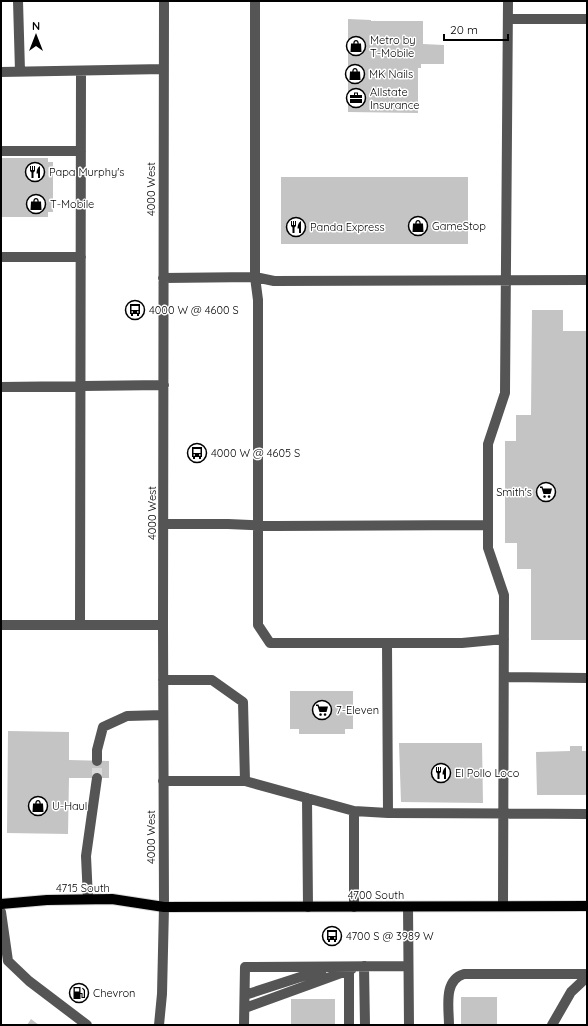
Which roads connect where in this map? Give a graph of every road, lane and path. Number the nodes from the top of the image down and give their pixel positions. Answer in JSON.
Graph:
{"nodes":[{"id":1,"x":18,"y":1,"type":"edge"},
{"id":2,"x":164,"y":1,"type":"edge"},
{"id":3,"x":255,"y":1,"type":"edge"},
{"id":4,"x":508,"y":1,"type":"edge"},
{"id":5,"x":509,"y":19,"type":"junction"},
{"id":6,"x":587,"y":19,"type":"edge"},
{"id":7,"x":164,"y":69,"type":"junction"},
{"id":8,"x":20,"y":71,"type":"junction"},
{"id":9,"x":81,"y":71,"type":"junction"},
{"id":10,"x":1,"y":72,"type":"edge"},
{"id":11,"x":1,"y":151,"type":"edge"},
{"id":12,"x":81,"y":151,"type":"junction"},
{"id":13,"x":1,"y":257,"type":"edge"},
{"id":14,"x":81,"y":257,"type":"junction"},
{"id":15,"x":255,"y":277,"type":"junction"},
{"id":16,"x":163,"y":278,"type":"junction"},
{"id":17,"x":587,"y":280,"type":"edge"},
{"id":18,"x":506,"y":281,"type":"junction"},
{"id":19,"x":80,"y":386,"type":"junction"},
{"id":20,"x":164,"y":386,"type":"junction"},
{"id":21,"x":1,"y":387,"type":"edge"},
{"id":22,"x":164,"y":524,"type":"junction"},
{"id":23,"x":257,"y":525,"type":"junction"},
{"id":24,"x":488,"y":525,"type":"junction"},
{"id":25,"x":80,"y":625,"type":"junction"},
{"id":26,"x":162,"y":625,"type":"junction"},
{"id":27,"x":1,"y":626,"type":"edge"},
{"id":28,"x":504,"y":638,"type":"junction"},
{"id":29,"x":387,"y":644,"type":"junction"},
{"id":30,"x":504,"y":677,"type":"junction"},
{"id":31,"x":586,"y":677,"type":"edge"},
{"id":32,"x":163,"y":680,"type":"junction"},
{"id":33,"x":163,"y":715,"type":"junction"},
{"id":34,"x":97,"y":761,"type":"tunnel mouth"},
{"id":35,"x":97,"y":778,"type":"tunnel mouth"},
{"id":36,"x":163,"y":781,"type":"junction"},
{"id":37,"x":245,"y":781,"type":"junction"},
{"id":38,"x":307,"y":798,"type":"junction"},
{"id":39,"x":354,"y":811,"type":"junction"},
{"id":40,"x":388,"y":813,"type":"junction"},
{"id":41,"x":502,"y":814,"type":"junction"},
{"id":42,"x":587,"y":814,"type":"edge"},
{"id":43,"x":88,"y":899,"type":"junction"},
{"id":44,"x":1,"y":904,"type":"edge"},
{"id":45,"x":503,"y":906,"type":"junction"},
{"id":46,"x":587,"y":906,"type":"edge"},
{"id":47,"x":164,"y":907,"type":"junction"},
{"id":48,"x":308,"y":907,"type":"junction"},
{"id":49,"x":354,"y":907,"type":"junction"},
{"id":50,"x":408,"y":907,"type":"junction"},
{"id":51,"x":1,"y":912,"type":"edge"},
{"id":52,"x":408,"y":966,"type":"junction"},
{"id":53,"x":332,"y":967,"type":"junction"},
{"id":54,"x":361,"y":967,"type":"junction"},
{"id":55,"x":349,"y":970,"type":"junction"},
{"id":56,"x":587,"y":975,"type":"edge"},
{"id":57,"x":245,"y":995,"type":"junction"},
{"id":58,"x":245,"y":1008,"type":"junction"},
{"id":59,"x":349,"y":1024,"type":"dead end"},
{"id":60,"x":87,"y":1025,"type":"edge"},
{"id":61,"x":159,"y":1025,"type":"edge"},
{"id":62,"x":244,"y":1025,"type":"edge"},
{"id":63,"x":365,"y":1025,"type":"edge"},
{"id":64,"x":409,"y":1025,"type":"edge"},
{"id":65,"x":449,"y":1025,"type":"edge"},
{"id":66,"x":552,"y":1025,"type":"edge"}],
"edges":[{"from":1,"to":8,"type":"street"},
{"from":2,"to":7,"type":"street","name":"4000 West"},
{"from":3,"to":15,"type":"street"},
{"from":4,"to":5,"type":"street"},
{"from":5,"to":6,"type":"street"},
{"from":5,"to":18,"type":"street"},
{"from":7,"to":9,"type":"street"},
{"from":7,"to":16,"type":"street","name":"4000 West"},
{"from":8,"to":9,"type":"street"},
{"from":8,"to":10,"type":"street"},
{"from":9,"to":12,"type":"street"},
{"from":11,"to":12,"type":"street"},
{"from":12,"to":14,"type":"street"},
{"from":13,"to":14,"type":"street"},
{"from":14,"to":19,"type":"street"},
{"from":15,"to":16,"type":"street"},
{"from":15,"to":18,"type":"street"},
{"from":15,"to":23,"type":"street"},
{"from":16,"to":20,"type":"street","name":"4000 West"},
{"from":17,"to":18,"type":"street"},
{"from":18,"to":24,"type":"street"},
{"from":19,"to":20,"type":"street"},
{"from":19,"to":21,"type":"street"},
{"from":19,"to":25,"type":"street"},
{"from":20,"to":22,"type":"street","name":"4000 West"},
{"from":22,"to":23,"type":"street"},
{"from":22,"to":26,"type":"street","name":"4000 West"},
{"from":23,"to":24,"type":"street"},
{"from":23,"to":29,"type":"street"},
{"from":24,"to":28,"type":"street"},
{"from":25,"to":26,"type":"street"},
{"from":25,"to":27,"type":"street"},
{"from":26,"to":32,"type":"street","name":"4000 West"},
{"from":28,"to":29,"type":"street"},
{"from":28,"to":30,"type":"street"},
{"from":29,"to":40,"type":"street"},
{"from":30,"to":31,"type":"street"},
{"from":30,"to":41,"type":"street"},
{"from":32,"to":33,"type":"street","name":"4000 West"},
{"from":32,"to":37,"type":"street"},
{"from":33,"to":34,"type":"street"},
{"from":33,"to":36,"type":"street","name":"4000 West"},
{"from":35,"to":43,"type":"street"},
{"from":36,"to":37,"type":"street"},
{"from":36,"to":47,"type":"street","name":"4000 West"},
{"from":37,"to":38,"type":"street"},
{"from":38,"to":39,"type":"street"},
{"from":38,"to":48,"type":"street"},
{"from":39,"to":40,"type":"street"},
{"from":39,"to":49,"type":"street"},
{"from":40,"to":41,"type":"street"},
{"from":41,"to":42,"type":"street"},
{"from":41,"to":45,"type":"street"},
{"from":43,"to":44,"type":"main road","name":"4715 South"},
{"from":43,"to":47,"type":"main road","name":"4715 South"},
{"from":45,"to":46,"type":"main road","name":"4700 South"},
{"from":45,"to":50,"type":"main road","name":"4700 South"},
{"from":47,"to":48,"type":"main road","name":"4700 South"},
{"from":47,"to":61,"type":"street","name":"4000 West"},
{"from":48,"to":49,"type":"main road","name":"4700 South"},
{"from":49,"to":50,"type":"main road","name":"4700 South"},
{"from":50,"to":52,"type":"street"},
{"from":51,"to":60,"type":"street"},
{"from":52,"to":54,"type":"street"},
{"from":52,"to":64,"type":"street"},
{"from":53,"to":54,"type":"street"},
{"from":53,"to":57,"type":"street"},
{"from":53,"to":57,"type":"street"},
{"from":54,"to":55,"type":"street"},
{"from":54,"to":63,"type":"street"},
{"from":55,"to":58,"type":"street"},
{"from":55,"to":59,"type":"street"},
{"from":56,"to":65,"type":"street"},
{"from":56,"to":66,"type":"street"},
{"from":57,"to":58,"type":"street"},
{"from":58,"to":62,"type":"street"}]}
